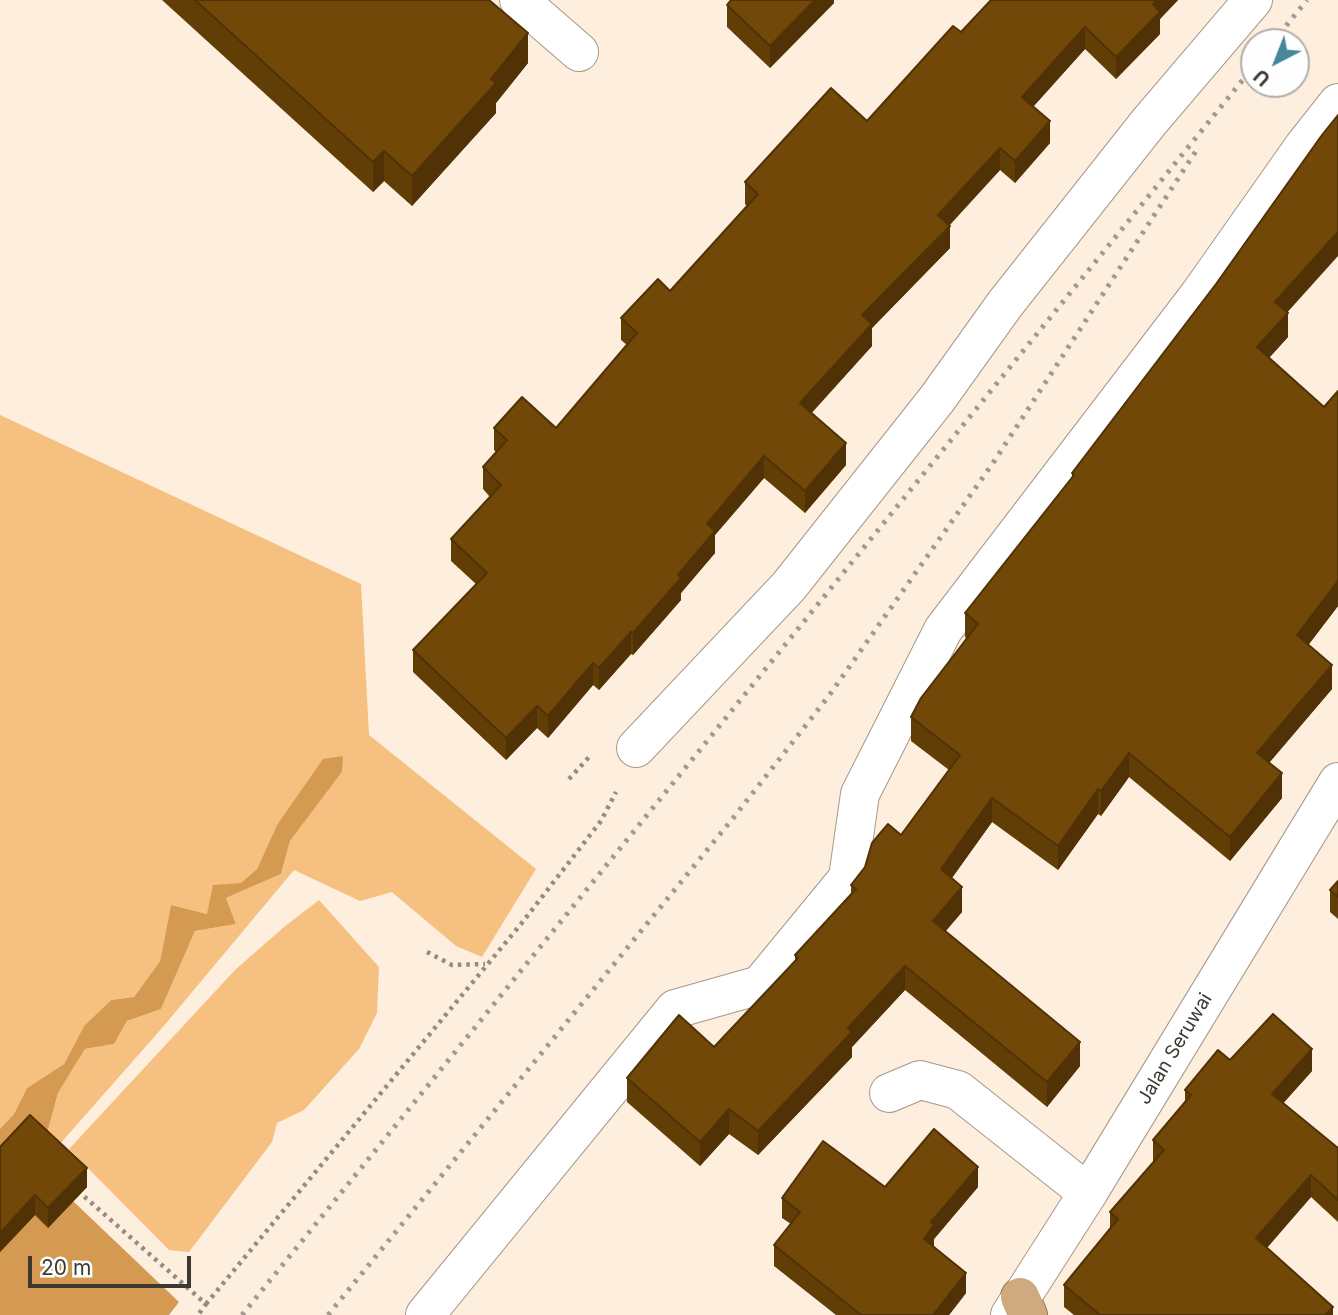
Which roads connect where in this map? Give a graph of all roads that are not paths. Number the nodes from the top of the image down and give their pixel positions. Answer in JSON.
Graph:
{"nodes":[{"id":1,"x":519,"y":0,"type":"edge"},
{"id":2,"x":1253,"y":0,"type":"edge"},
{"id":3,"x":579,"y":52,"type":"dead end"},
{"id":4,"x":1338,"y":103,"type":"edge"},
{"id":5,"x":636,"y":748,"type":"road end"},
{"id":6,"x":1338,"y":782,"type":"edge"},
{"id":7,"x":889,"y":1093,"type":"dead end"},
{"id":8,"x":1088,"y":1194,"type":"junction"},
{"id":9,"x":1020,"y":1309,"type":"edge"},
{"id":10,"x":425,"y":1315,"type":"edge"}],
"edges":[{"from":1,"to":3,"type":"street"},
{"from":2,"to":5,"type":"street"},
{"from":4,"to":10,"type":"street"},
{"from":6,"to":8,"type":"street","name":"Jalan Seruwai"},
{"from":7,"to":8,"type":"street"},
{"from":8,"to":9,"type":"street","name":"Jalan Seruwai"}]}
